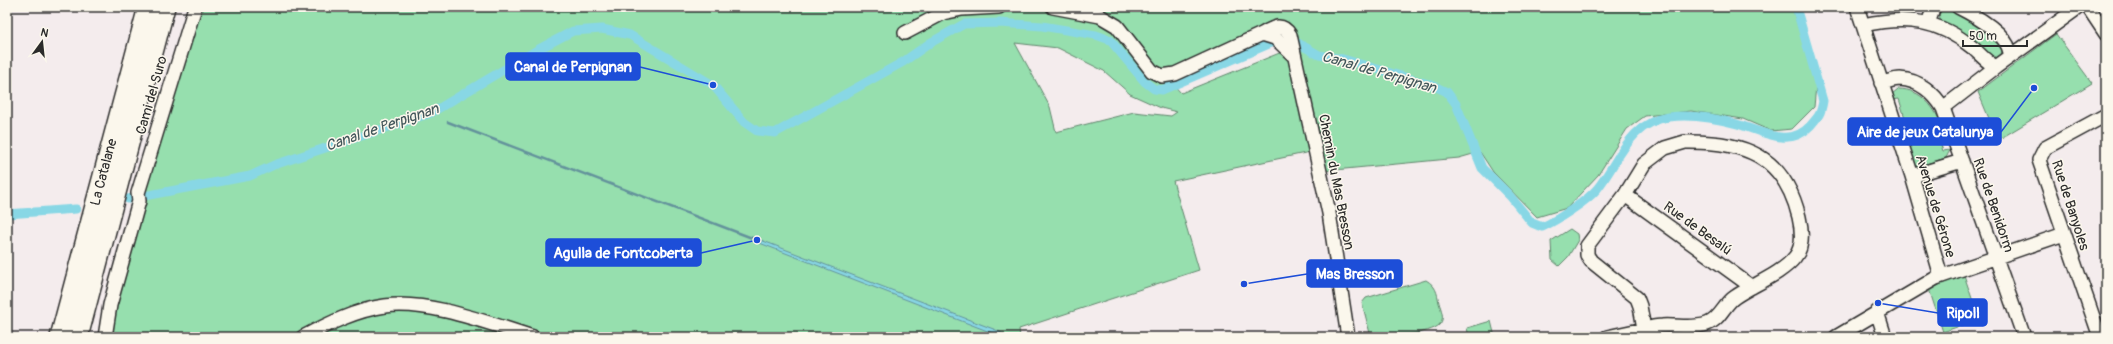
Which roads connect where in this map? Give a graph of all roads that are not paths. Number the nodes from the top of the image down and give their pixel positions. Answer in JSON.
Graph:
{"nodes":[{"id":1,"x":148,"y":7,"type":"edge"},
{"id":2,"x":165,"y":7,"type":"edge"},
{"id":3,"x":175,"y":7,"type":"edge"},
{"id":4,"x":195,"y":7,"type":"edge"},
{"id":5,"x":999,"y":7,"type":"edge"},
{"id":6,"x":1053,"y":7,"type":"edge"},
{"id":7,"x":1857,"y":7,"type":"edge"},
{"id":8,"x":1934,"y":7,"type":"edge"},
{"id":9,"x":1958,"y":7,"type":"edge"},
{"id":10,"x":2080,"y":7,"type":"edge"},
{"id":11,"x":2088,"y":7,"type":"edge"},
{"id":12,"x":1928,"y":23,"type":"junction"},
{"id":13,"x":1863,"y":25,"type":"junction"},
{"id":14,"x":904,"y":33,"type":"dead end"},
{"id":15,"x":2106,"y":34,"type":"edge"},
{"id":16,"x":154,"y":47,"type":"junction"},
{"id":17,"x":2010,"y":57,"type":"junction"},
{"id":18,"x":1996,"y":67,"type":"junction"},
{"id":19,"x":1881,"y":83,"type":"junction"},
{"id":20,"x":1943,"y":108,"type":"junction"},
{"id":21,"x":2106,"y":115,"type":"edge"},
{"id":22,"x":1962,"y":161,"type":"junction"},
{"id":23,"x":1912,"y":176,"type":"junction"},
{"id":24,"x":1625,"y":195,"type":"junction"},
{"id":25,"x":2064,"y":234,"type":"junction"},
{"id":26,"x":1995,"y":257,"type":"junction"},
{"id":27,"x":1941,"y":276,"type":"junction"},
{"id":28,"x":1752,"y":287,"type":"junction"},
{"id":29,"x":1877,"y":312,"type":"junction"},
{"id":30,"x":1645,"y":333,"type":"edge"},
{"id":31,"x":60,"y":337,"type":"edge"},
{"id":32,"x":78,"y":337,"type":"edge"},
{"id":33,"x":104,"y":337,"type":"edge"},
{"id":34,"x":303,"y":337,"type":"edge"},
{"id":35,"x":533,"y":337,"type":"edge"},
{"id":36,"x":1348,"y":337,"type":"edge"},
{"id":37,"x":1607,"y":337,"type":"edge"},
{"id":38,"x":1836,"y":337,"type":"edge"},
{"id":39,"x":1885,"y":337,"type":"edge"},
{"id":40,"x":2024,"y":337,"type":"edge"},
{"id":41,"x":2100,"y":337,"type":"edge"}],
"edges":[{"from":1,"to":31,"type":"highway","name":"La Catalane"},
{"from":2,"to":16,"type":"highway","name":"La Catalane"},
{"from":3,"to":16,"type":"highway"},
{"from":4,"to":33,"type":"street","name":"Cami del Suro"},
{"from":5,"to":14,"type":"street"},
{"from":6,"to":36,"type":"street","name":"Chemin du Mas Bresson"},
{"from":7,"to":13,"type":"street","name":"Avenue de Gérone"},
{"from":8,"to":12,"type":"street"},
{"from":9,"to":17,"type":"street"},
{"from":10,"to":17,"type":"street"},
{"from":11,"to":15,"type":"street"},
{"from":12,"to":13,"type":"street"},
{"from":12,"to":18,"type":"street"},
{"from":13,"to":19,"type":"street","name":"Avenue de Gérone"},
{"from":16,"to":32,"type":"highway","name":"La Catalane"},
{"from":17,"to":18,"type":"street"},
{"from":18,"to":20,"type":"street"},
{"from":19,"to":20,"type":"street","name":"Rue de Benidorm"},
{"from":19,"to":23,"type":"street","name":"Avenue de Gérone"},
{"from":20,"to":22,"type":"street","name":"Rue de Benidorm"},
{"from":21,"to":25,"type":"street","name":"Rue de Banyoles"},
{"from":22,"to":23,"type":"street"},
{"from":22,"to":26,"type":"street","name":"Rue de Benidorm"},
{"from":23,"to":27,"type":"street","name":"Avenue de Gérone"},
{"from":24,"to":28,"type":"street","name":"Rue de Besalú"},
{"from":24,"to":28,"type":"street"},
{"from":24,"to":30,"type":"street"},
{"from":25,"to":26,"type":"street"},
{"from":25,"to":41,"type":"street","name":"Rue de Banyoles"},
{"from":26,"to":27,"type":"street"},
{"from":26,"to":40,"type":"street","name":"Rue de Benidorm"},
{"from":27,"to":29,"type":"street"},
{"from":28,"to":30,"type":"street"},
{"from":29,"to":38,"type":"street"},
{"from":29,"to":39,"type":"street"},
{"from":30,"to":37,"type":"street"},
{"from":34,"to":35,"type":"street"}]}
